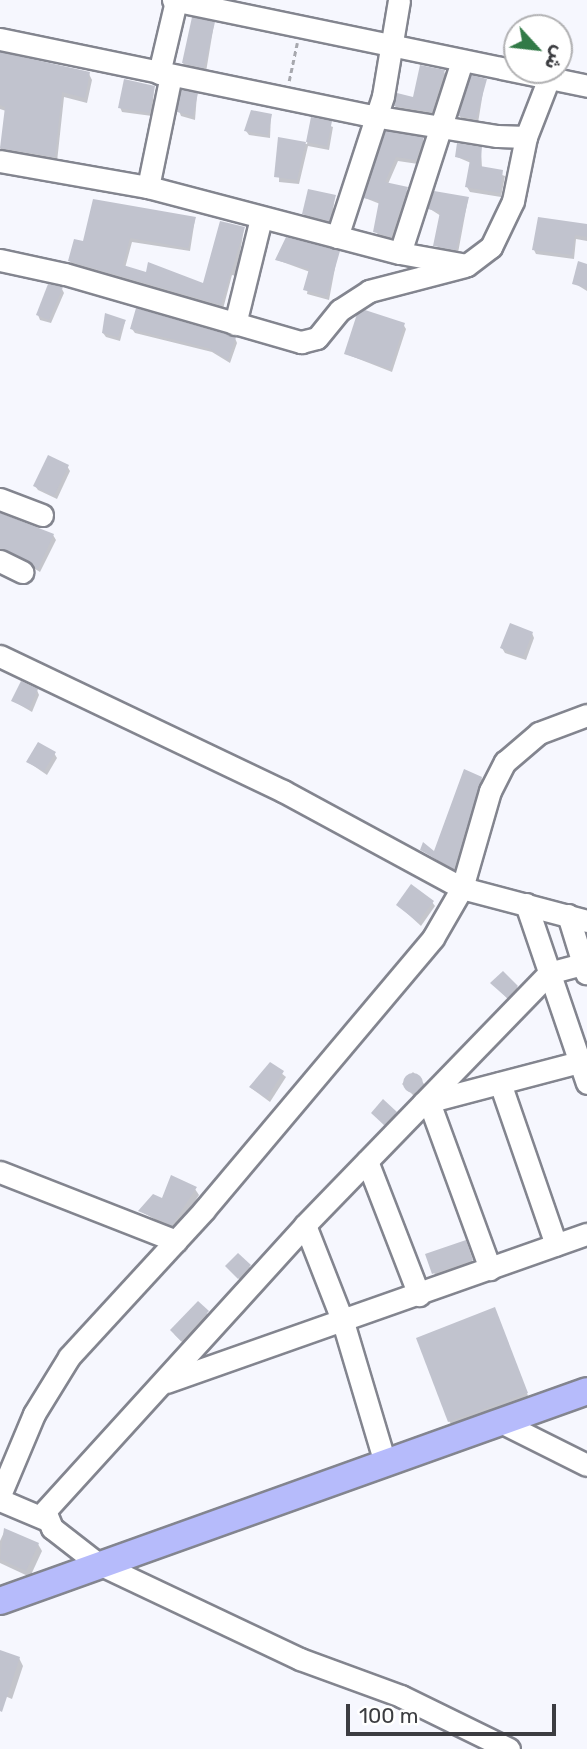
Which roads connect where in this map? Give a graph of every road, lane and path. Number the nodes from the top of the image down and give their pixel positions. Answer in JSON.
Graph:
{"nodes":[{"id":1,"x":174,"y":0,"type":"edge"},
{"id":2,"x":399,"y":0,"type":"edge"},
{"id":3,"x":300,"y":29,"type":"junction"},
{"id":4,"x":0,"y":39,"type":"edge"},
{"id":5,"x":393,"y":47,"type":"junction"},
{"id":6,"x":462,"y":61,"type":"junction"},
{"id":7,"x":503,"y":69,"type":"edge"},
{"id":8,"x":165,"y":74,"type":"junction"},
{"id":9,"x":547,"y":84,"type":"edge"},
{"id":10,"x":286,"y":98,"type":"junction"},
{"id":11,"x":377,"y":117,"type":"junction"},
{"id":12,"x":440,"y":128,"type":"junction"},
{"id":13,"x":526,"y":137,"type":"junction"},
{"id":14,"x":0,"y":161,"type":"edge"},
{"id":15,"x":148,"y":187,"type":"junction"},
{"id":16,"x":261,"y":218,"type":"junction"},
{"id":17,"x":337,"y":237,"type":"junction"},
{"id":18,"x":400,"y":253,"type":"junction"},
{"id":19,"x":0,"y":260,"type":"edge"},
{"id":20,"x":467,"y":265,"type":"junction"},
{"id":21,"x":235,"y":324,"type":"junction"},
{"id":22,"x":0,"y":499,"type":"edge"},
{"id":23,"x":42,"y":515,"type":"dead end"},
{"id":24,"x":0,"y":561,"type":"edge"},
{"id":25,"x":23,"y":572,"type":"dead end"},
{"id":26,"x":0,"y":656,"type":"edge"},
{"id":27,"x":587,"y":715,"type":"edge"},
{"id":28,"x":462,"y":888,"type":"junction"},
{"id":29,"x":526,"y":904,"type":"junction"},
{"id":30,"x":577,"y":918,"type":"edge"},
{"id":31,"x":586,"y":967,"type":"edge"},
{"id":32,"x":549,"y":973,"type":"junction"},
{"id":33,"x":583,"y":1062,"type":"edge"},
{"id":34,"x":500,"y":1083,"type":"junction"},
{"id":35,"x":587,"y":1083,"type":"edge"},
{"id":36,"x":425,"y":1103,"type":"junction"},
{"id":37,"x":367,"y":1161,"type":"junction"},
{"id":38,"x":0,"y":1172,"type":"edge"},
{"id":39,"x":305,"y":1225,"type":"junction"},
{"id":40,"x":587,"y":1234,"type":"edge"},
{"id":41,"x":176,"y":1241,"type":"junction"},
{"id":42,"x":555,"y":1245,"type":"junction"},
{"id":43,"x":490,"y":1269,"type":"junction"},
{"id":44,"x":419,"y":1295,"type":"junction"},
{"id":45,"x":343,"y":1322,"type":"junction"},
{"id":46,"x":165,"y":1382,"type":"junction"},
{"id":47,"x":587,"y":1391,"type":"edge"},
{"id":48,"x":499,"y":1421,"type":"junction"},
{"id":49,"x":385,"y":1463,"type":"junction"},
{"id":50,"x":587,"y":1465,"type":"edge"},
{"id":51,"x":0,"y":1497,"type":"edge"},
{"id":52,"x":45,"y":1519,"type":"junction"},
{"id":53,"x":97,"y":1563,"type":"junction"},
{"id":54,"x":0,"y":1601,"type":"edge"},
{"id":55,"x":509,"y":1749,"type":"edge"}],
"edges":[{"from":1,"to":3,"type":"street"},
{"from":1,"to":8,"type":"street"},
{"from":2,"to":5,"type":"street"},
{"from":3,"to":5,"type":"street"},
{"from":3,"to":10,"type":"path"},
{"from":4,"to":8,"type":"street"},
{"from":5,"to":6,"type":"street"},
{"from":5,"to":11,"type":"street"},
{"from":6,"to":7,"type":"street"},
{"from":6,"to":12,"type":"street"},
{"from":8,"to":10,"type":"street"},
{"from":8,"to":15,"type":"street"},
{"from":9,"to":13,"type":"street"},
{"from":10,"to":11,"type":"street"},
{"from":11,"to":12,"type":"street"},
{"from":11,"to":17,"type":"street"},
{"from":12,"to":13,"type":"street"},
{"from":12,"to":18,"type":"street"},
{"from":13,"to":20,"type":"street"},
{"from":14,"to":15,"type":"street"},
{"from":15,"to":16,"type":"street"},
{"from":16,"to":17,"type":"street"},
{"from":16,"to":21,"type":"street"},
{"from":17,"to":18,"type":"street"},
{"from":18,"to":20,"type":"street"},
{"from":19,"to":21,"type":"street"},
{"from":20,"to":21,"type":"street"},
{"from":22,"to":23,"type":"street"},
{"from":24,"to":25,"type":"street"},
{"from":26,"to":28,"type":"street"},
{"from":27,"to":28,"type":"street"},
{"from":28,"to":29,"type":"street"},
{"from":28,"to":41,"type":"street"},
{"from":29,"to":30,"type":"street"},
{"from":29,"to":32,"type":"street"},
{"from":30,"to":31,"type":"street"},
{"from":31,"to":32,"type":"street"},
{"from":32,"to":33,"type":"street"},
{"from":32,"to":36,"type":"street"},
{"from":33,"to":34,"type":"street"},
{"from":33,"to":35,"type":"street"},
{"from":34,"to":36,"type":"street"},
{"from":34,"to":42,"type":"street"},
{"from":36,"to":37,"type":"street"},
{"from":36,"to":43,"type":"street"},
{"from":37,"to":39,"type":"street"},
{"from":37,"to":44,"type":"street"},
{"from":38,"to":41,"type":"street"},
{"from":39,"to":45,"type":"street"},
{"from":39,"to":46,"type":"street"},
{"from":40,"to":42,"type":"street"},
{"from":41,"to":51,"type":"street"},
{"from":42,"to":43,"type":"street"},
{"from":43,"to":44,"type":"street"},
{"from":44,"to":45,"type":"street"},
{"from":45,"to":46,"type":"street"},
{"from":45,"to":49,"type":"street"},
{"from":46,"to":52,"type":"street"},
{"from":47,"to":48,"type":"main road"},
{"from":48,"to":49,"type":"main road"},
{"from":48,"to":50,"type":"street"},
{"from":49,"to":53,"type":"main road"},
{"from":51,"to":52,"type":"street"},
{"from":52,"to":53,"type":"street"},
{"from":53,"to":54,"type":"main road"},
{"from":53,"to":55,"type":"street"}]}
